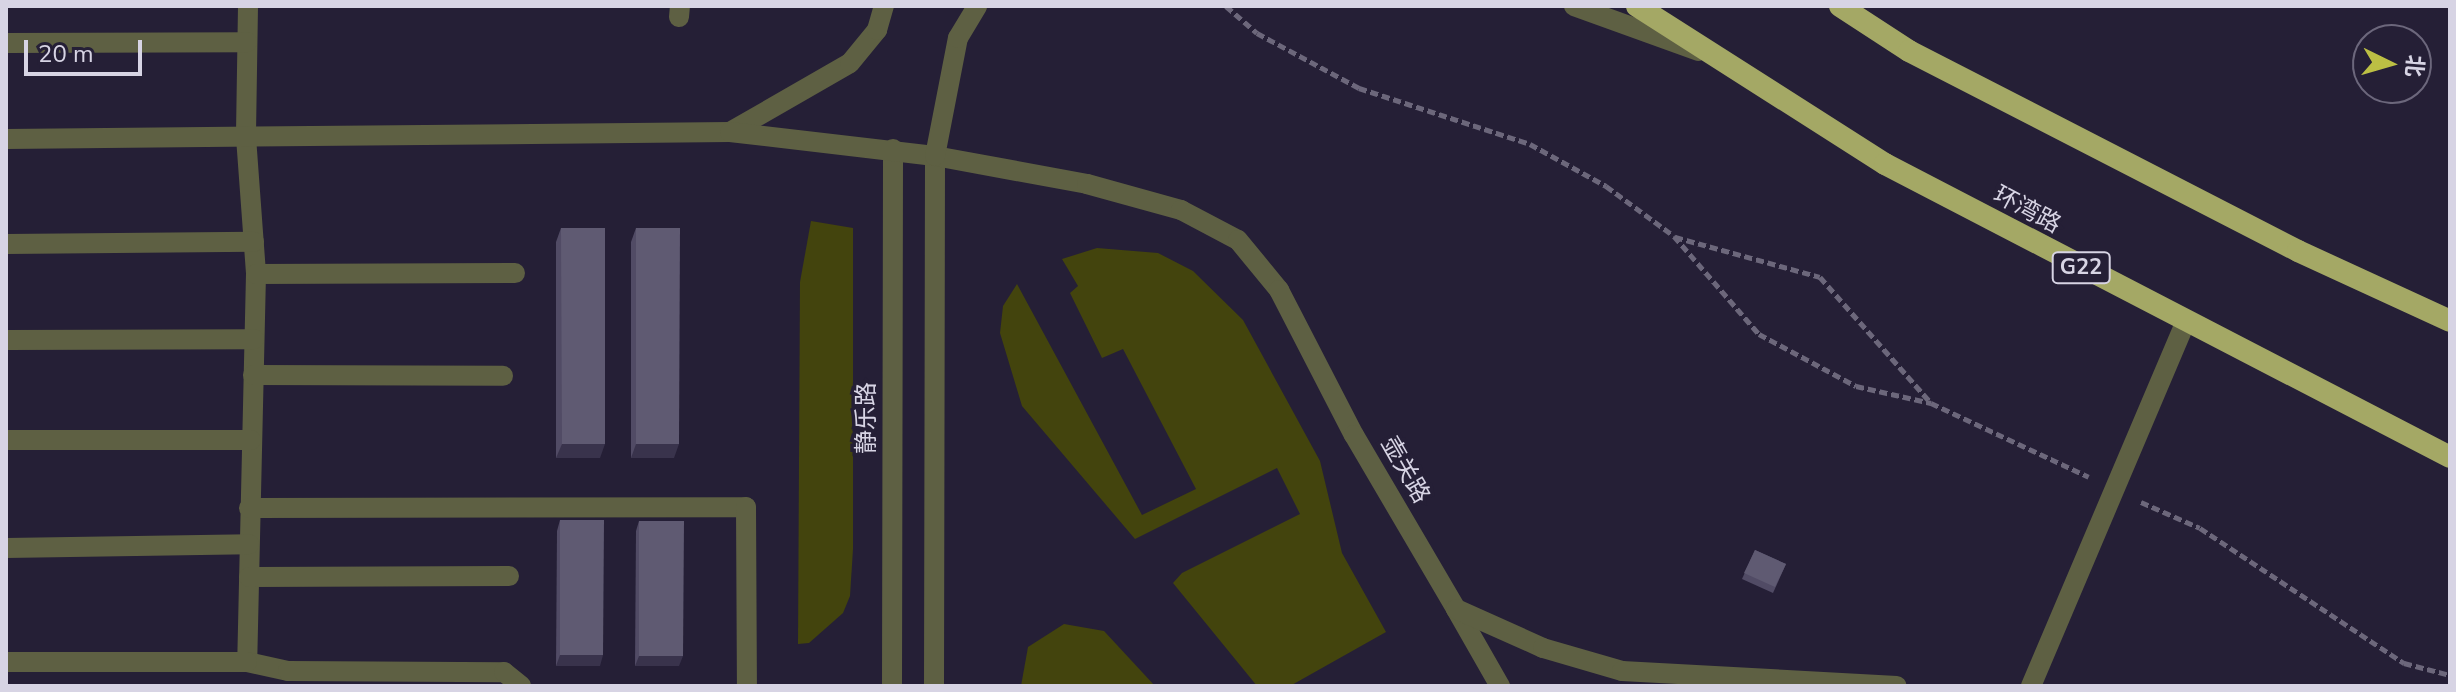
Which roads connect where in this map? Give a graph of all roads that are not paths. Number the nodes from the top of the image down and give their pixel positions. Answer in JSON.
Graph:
{"nodes":[{"id":1,"x":248,"y":6,"type":"edge"},
{"id":2,"x":884,"y":6,"type":"edge"},
{"id":3,"x":977,"y":6,"type":"edge"},
{"id":4,"x":1574,"y":6,"type":"edge"},
{"id":5,"x":1637,"y":6,"type":"edge"},
{"id":6,"x":1840,"y":6,"type":"edge"},
{"id":7,"x":247,"y":42,"type":"junction"},
{"id":8,"x":6,"y":43,"type":"edge"},
{"id":9,"x":1722,"y":60,"type":"junction"},
{"id":10,"x":730,"y":132,"type":"junction"},
{"id":11,"x":246,"y":137,"type":"junction"},
{"id":12,"x":6,"y":139,"type":"edge"},
{"id":13,"x":893,"y":149,"type":"junction"},
{"id":14,"x":935,"y":156,"type":"junction"},
{"id":15,"x":254,"y":242,"type":"junction"},
{"id":16,"x":6,"y":244,"type":"edge"},
{"id":17,"x":515,"y":273,"type":"dead end"},
{"id":18,"x":256,"y":274,"type":"junction"},
{"id":19,"x":2450,"y":321,"type":"edge"},
{"id":20,"x":2185,"y":323,"type":"junction"},
{"id":21,"x":254,"y":339,"type":"junction"},
{"id":22,"x":6,"y":340,"type":"edge"},
{"id":23,"x":253,"y":375,"type":"junction"},
{"id":24,"x":503,"y":376,"type":"dead end"},
{"id":25,"x":6,"y":440,"type":"edge"},
{"id":26,"x":251,"y":440,"type":"junction"},
{"id":27,"x":2450,"y":457,"type":"edge"},
{"id":28,"x":249,"y":508,"type":"junction"},
{"id":29,"x":249,"y":544,"type":"junction"},
{"id":30,"x":6,"y":548,"type":"edge"},
{"id":31,"x":509,"y":576,"type":"dead end"},
{"id":32,"x":249,"y":577,"type":"junction"},
{"id":33,"x":1456,"y":609,"type":"junction"},
{"id":34,"x":6,"y":662,"type":"edge"},
{"id":35,"x":247,"y":662,"type":"junction"},
{"id":36,"x":521,"y":686,"type":"edge"},
{"id":37,"x":747,"y":686,"type":"edge"},
{"id":38,"x":892,"y":686,"type":"edge"},
{"id":39,"x":934,"y":686,"type":"edge"},
{"id":40,"x":1500,"y":686,"type":"edge"},
{"id":41,"x":1897,"y":686,"type":"edge"},
{"id":42,"x":2031,"y":686,"type":"edge"}],
"edges":[{"from":1,"to":7,"type":"street"},
{"from":2,"to":10,"type":"street"},
{"from":3,"to":14,"type":"street"},
{"from":4,"to":9,"type":"street"},
{"from":5,"to":9,"type":"highway","name":"环湾路","number":"G22"},
{"from":6,"to":19,"type":"highway"},
{"from":7,"to":8,"type":"street"},
{"from":7,"to":11,"type":"street"},
{"from":9,"to":20,"type":"highway","name":"环湾路","number":"G22"},
{"from":10,"to":11,"type":"street","name":"壶关路"},
{"from":10,"to":13,"type":"street","name":"壶关路"},
{"from":11,"to":12,"type":"street","name":"壶关路"},
{"from":11,"to":15,"type":"street"},
{"from":13,"to":14,"type":"street","name":"壶关路"},
{"from":13,"to":38,"type":"street","name":"静乐路"},
{"from":14,"to":33,"type":"street","name":"壶关路"},
{"from":14,"to":39,"type":"street"},
{"from":15,"to":16,"type":"street"},
{"from":15,"to":18,"type":"street"},
{"from":17,"to":18,"type":"street"},
{"from":18,"to":21,"type":"street"},
{"from":20,"to":27,"type":"highway","name":"环湾路","number":"G22"},
{"from":20,"to":42,"type":"street"},
{"from":21,"to":22,"type":"street"},
{"from":21,"to":23,"type":"street"},
{"from":23,"to":24,"type":"street"},
{"from":23,"to":26,"type":"street"},
{"from":25,"to":26,"type":"street"},
{"from":26,"to":28,"type":"street"},
{"from":28,"to":29,"type":"street"},
{"from":28,"to":37,"type":"street"},
{"from":29,"to":30,"type":"street"},
{"from":29,"to":32,"type":"street"},
{"from":31,"to":32,"type":"street"},
{"from":32,"to":35,"type":"street"},
{"from":33,"to":40,"type":"street","name":"壶关路"},
{"from":33,"to":41,"type":"street"},
{"from":34,"to":35,"type":"street"},
{"from":35,"to":36,"type":"street"}]}
